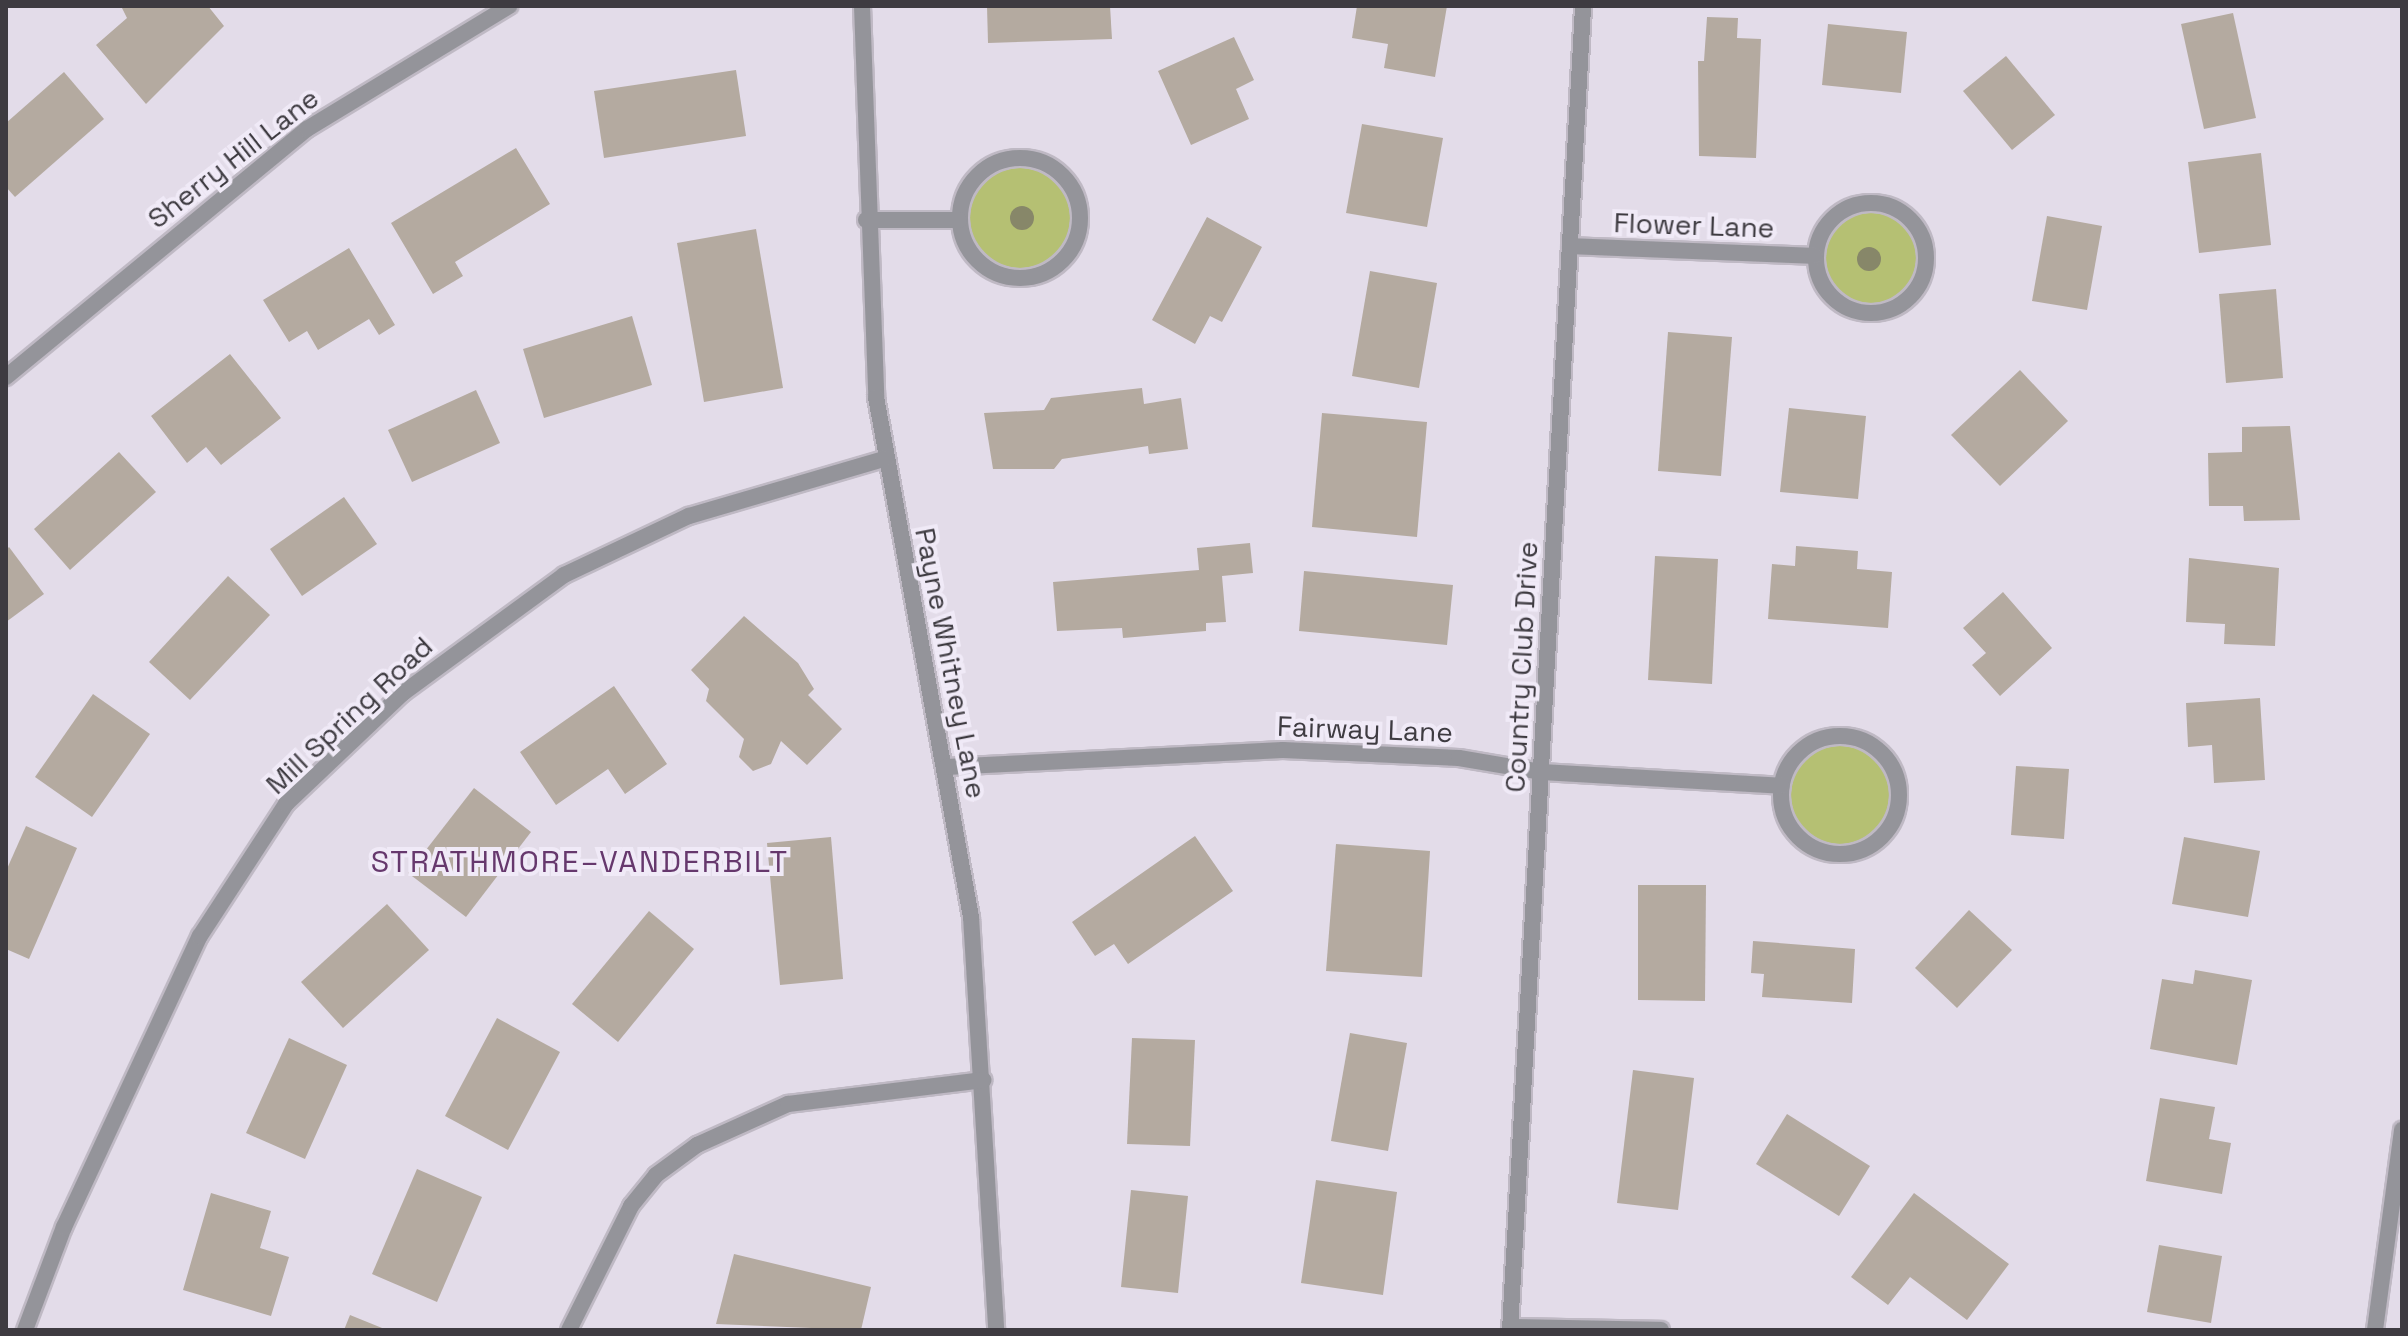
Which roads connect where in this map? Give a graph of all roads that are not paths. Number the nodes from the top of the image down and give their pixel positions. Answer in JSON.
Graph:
{"nodes":[{"id":1,"x":509,"y":6,"type":"edge"},
{"id":2,"x":862,"y":6,"type":"edge"},
{"id":3,"x":1583,"y":6,"type":"edge"},
{"id":4,"x":866,"y":220,"type":"junction"},
{"id":5,"x":959,"y":220,"type":"junction"},
{"id":6,"x":1570,"y":246,"type":"junction"},
{"id":7,"x":1815,"y":256,"type":"junction"},
{"id":8,"x":6,"y":377,"type":"edge"},
{"id":9,"x":887,"y":458,"type":"junction"},
{"id":10,"x":946,"y":767,"type":"junction"},
{"id":11,"x":1541,"y":772,"type":"junction"},
{"id":12,"x":1782,"y":786,"type":"junction"},
{"id":13,"x":984,"y":1080,"type":"junction"},
{"id":14,"x":2402,"y":1130,"type":"edge"},
{"id":15,"x":1510,"y":1328,"type":"edge"},
{"id":16,"x":25,"y":1330,"type":"edge"},
{"id":17,"x":569,"y":1330,"type":"edge"},
{"id":18,"x":996,"y":1330,"type":"edge"},
{"id":19,"x":1661,"y":1330,"type":"edge"},
{"id":20,"x":2375,"y":1330,"type":"edge"}],
"edges":[{"from":1,"to":8,"type":"street","name":"Sherry Hill Lane"},
{"from":2,"to":4,"type":"street","name":"Payne Whitney Lane"},
{"from":3,"to":6,"type":"street","name":"Country Club Drive"},
{"from":4,"to":5,"type":"street"},
{"from":4,"to":9,"type":"street","name":"Payne Whitney Lane"},
{"from":5,"to":5,"type":"street"},
{"from":6,"to":7,"type":"street","name":"Flower Lane"},
{"from":6,"to":11,"type":"street","name":"Country Club Drive"},
{"from":7,"to":7,"type":"street"},
{"from":9,"to":10,"type":"street","name":"Payne Whitney Lane"},
{"from":9,"to":16,"type":"street","name":"Mill Spring Road"},
{"from":10,"to":11,"type":"street","name":"Fairway Lane"},
{"from":10,"to":13,"type":"street","name":"Payne Whitney Lane"},
{"from":11,"to":12,"type":"street","name":"Fairway Lane"},
{"from":11,"to":15,"type":"street","name":"Country Club Drive"},
{"from":12,"to":12,"type":"street"},
{"from":13,"to":17,"type":"street"},
{"from":13,"to":18,"type":"street","name":"Payne Whitney Lane"},
{"from":14,"to":20,"type":"street"},
{"from":15,"to":19,"type":"street"}]}
